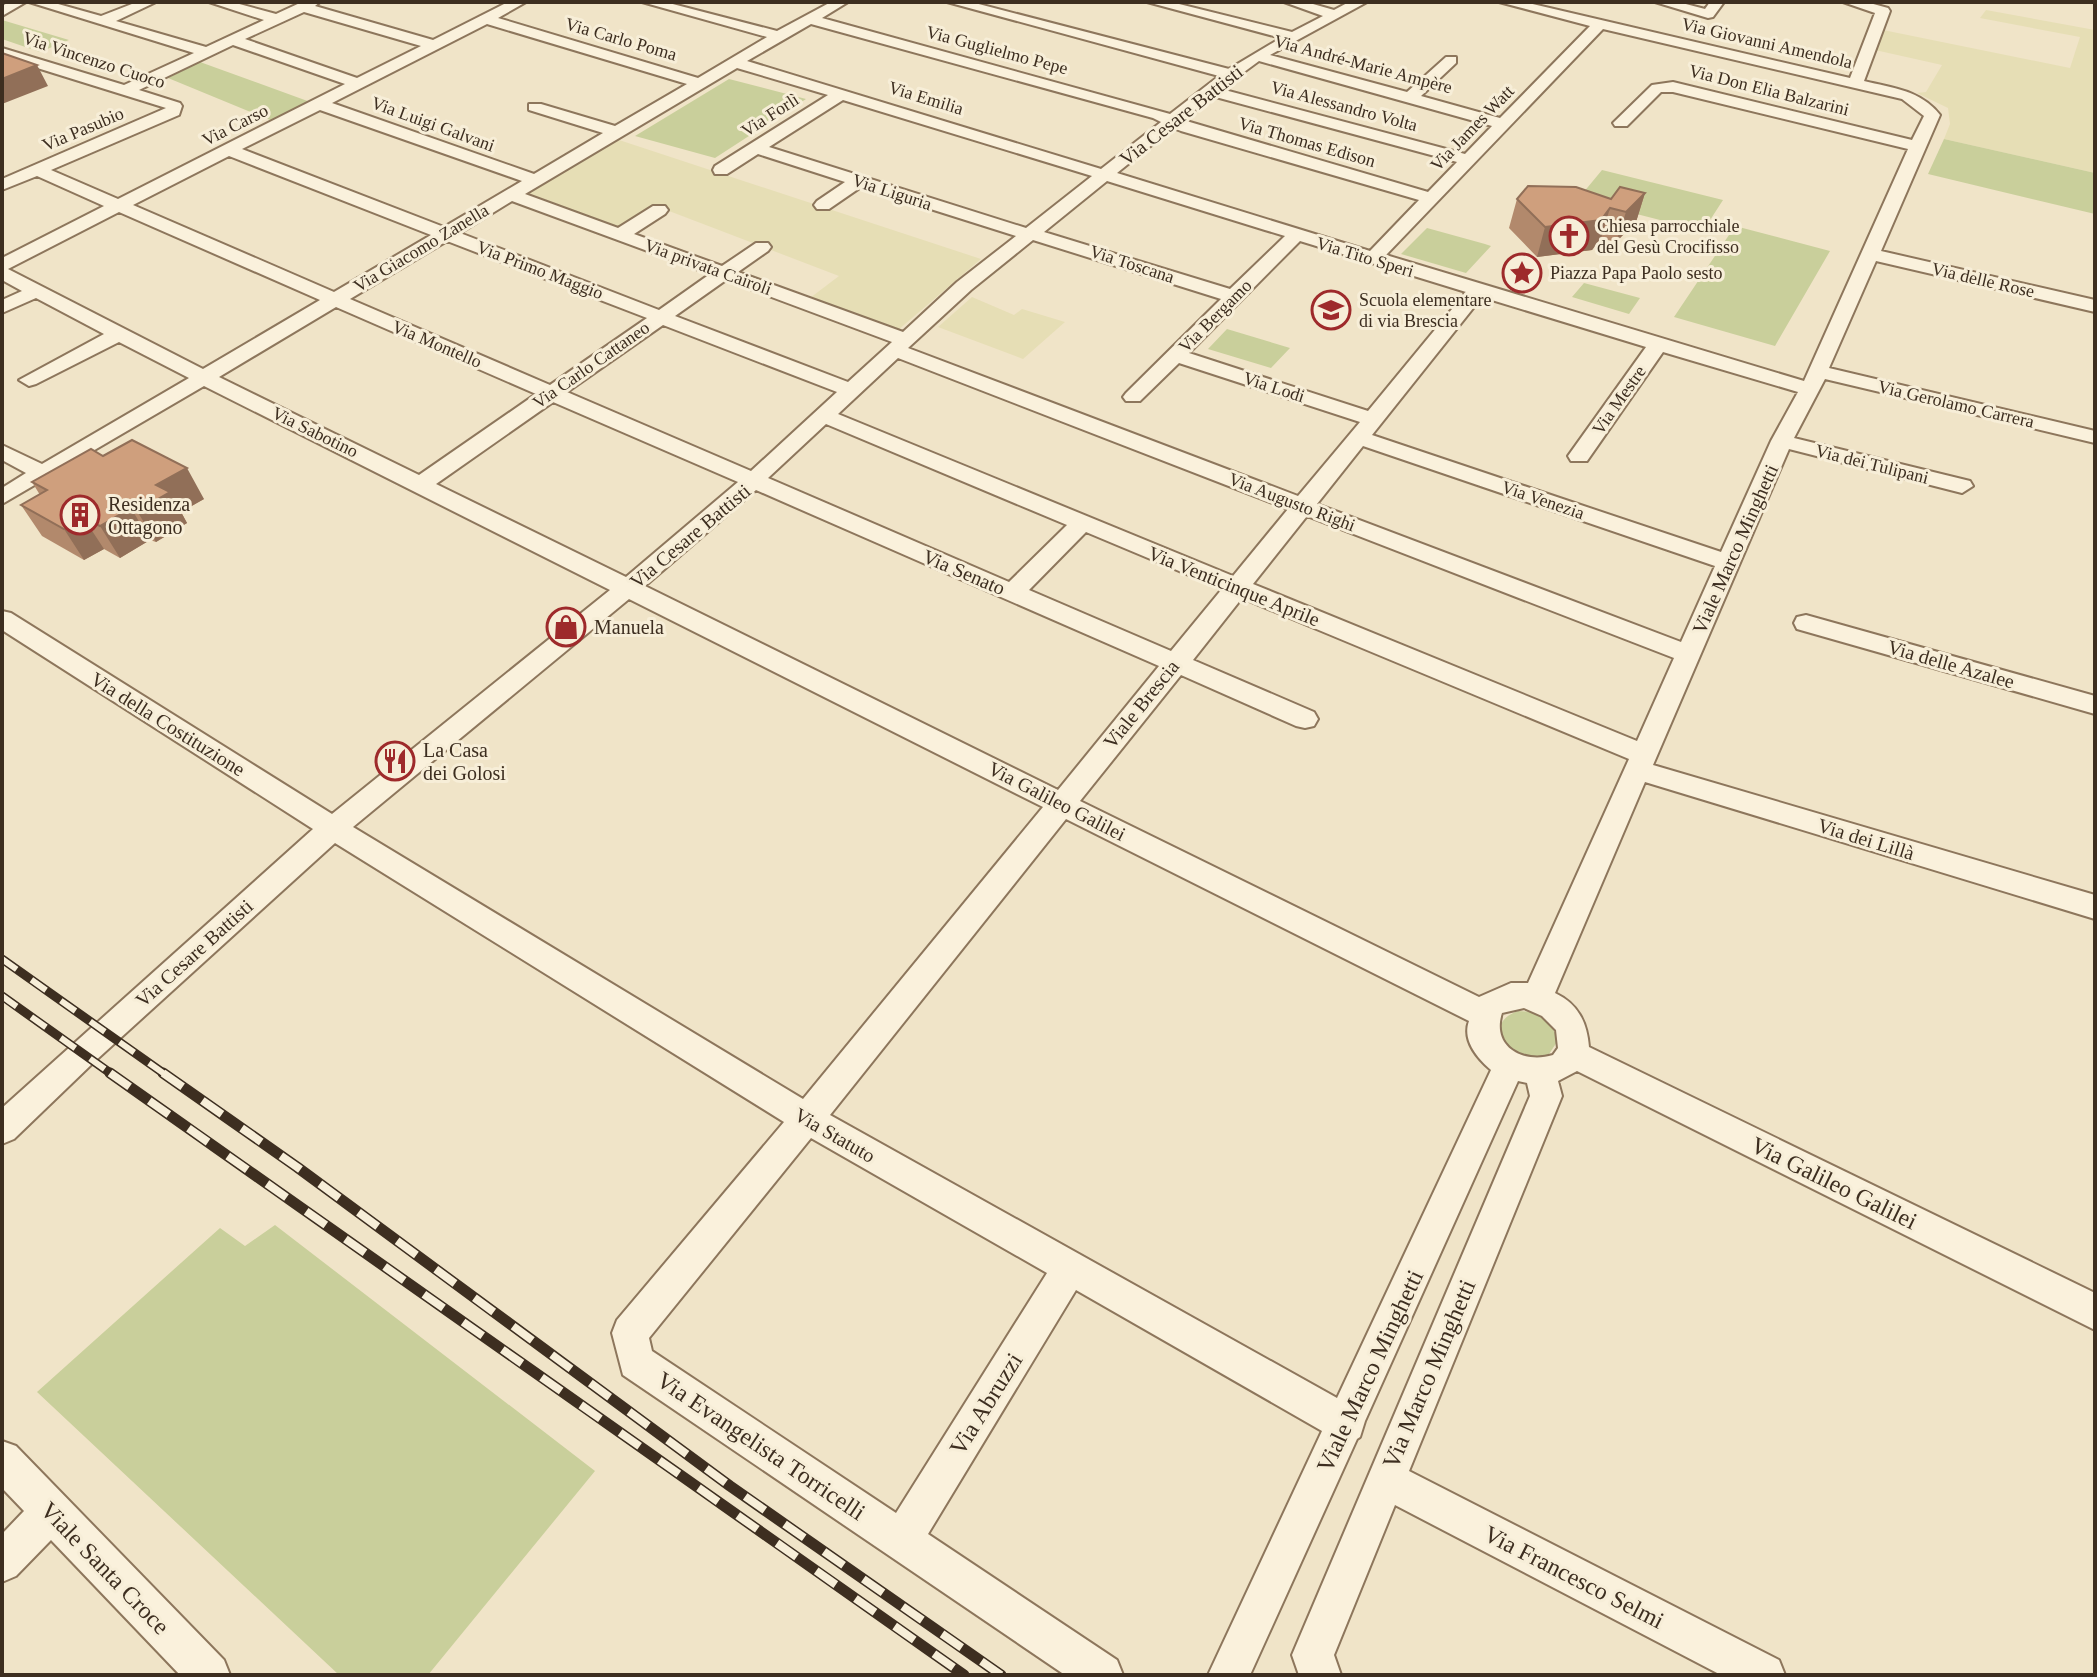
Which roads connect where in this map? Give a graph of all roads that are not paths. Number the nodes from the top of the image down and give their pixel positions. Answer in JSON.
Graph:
{"nodes":[{"id":1,"x":19,"y":2,"type":"edge"},
{"id":2,"x":36,"y":2,"type":"edge"},
{"id":3,"x":149,"y":2,"type":"edge"},
{"id":4,"x":216,"y":2,"type":"edge"},
{"id":5,"x":496,"y":2,"type":"edge"},
{"id":6,"x":519,"y":2,"type":"edge"},
{"id":7,"x":649,"y":2,"type":"edge"},
{"id":8,"x":841,"y":2,"type":"edge"},
{"id":9,"x":954,"y":2,"type":"edge"},
{"id":10,"x":1000,"y":2,"type":"edge"},
{"id":11,"x":1154,"y":2,"type":"edge"},
{"id":12,"x":1291,"y":2,"type":"edge"},
{"id":13,"x":1360,"y":2,"type":"edge"},
{"id":14,"x":1506,"y":2,"type":"edge"},
{"id":15,"x":1662,"y":2,"type":"edge"},
{"id":16,"x":1850,"y":2,"type":"edge"},
{"id":17,"x":308,"y":4,"type":"edge"},
{"id":18,"x":1712,"y":8,"type":"edge"},
{"id":19,"x":986,"y":10,"type":"junction"},
{"id":20,"x":2,"y":12,"type":"edge"},
{"id":21,"x":1335,"y":15,"type":"junction"},
{"id":22,"x":277,"y":19,"type":"junction"},
{"id":23,"x":486,"y":19,"type":"junction"},
{"id":24,"x":809,"y":19,"type":"junction"},
{"id":25,"x":102,"y":21,"type":"junction"},
{"id":26,"x":1600,"y":24,"type":"junction"},
{"id":27,"x":779,"y":36,"type":"junction"},
{"id":28,"x":1292,"y":36,"type":"junction"},
{"id":29,"x":233,"y":40,"type":"junction"},
{"id":30,"x":434,"y":45,"type":"junction"},
{"id":31,"x":2,"y":52,"type":"edge"},
{"id":32,"x":208,"y":52,"type":"junction"},
{"id":33,"x":1257,"y":56,"type":"junction"},
{"id":34,"x":1451,"y":60,"type":"dead end"},
{"id":35,"x":734,"y":62,"type":"junction"},
{"id":36,"x":1231,"y":74,"type":"junction"},
{"id":37,"x":699,"y":83,"type":"junction"},
{"id":38,"x":359,"y":84,"type":"junction"},
{"id":39,"x":1855,"y":84,"type":"junction"},
{"id":40,"x":126,"y":90,"type":"junction"},
{"id":41,"x":1210,"y":91,"type":"junction"},
{"id":42,"x":841,"y":94,"type":"junction"},
{"id":43,"x":1410,"y":98,"type":"junction"},
{"id":44,"x":319,"y":104,"type":"junction"},
{"id":45,"x":1923,"y":105,"type":"joint"},
{"id":46,"x":174,"y":106,"type":"joint"},
{"id":47,"x":535,"y":107,"type":"dead end"},
{"id":48,"x":1173,"y":121,"type":"junction"},
{"id":49,"x":1621,"y":123,"type":"dead end"},
{"id":50,"x":1504,"y":124,"type":"junction"},
{"id":51,"x":616,"y":132,"type":"junction"},
{"id":52,"x":1919,"y":147,"type":"junction"},
{"id":53,"x":756,"y":148,"type":"junction"},
{"id":54,"x":229,"y":150,"type":"junction"},
{"id":55,"x":1468,"y":160,"type":"junction"},
{"id":56,"x":36,"y":170,"type":"junction"},
{"id":57,"x":721,"y":170,"type":"dead end"},
{"id":58,"x":1105,"y":174,"type":"junction"},
{"id":59,"x":534,"y":180,"type":"junction"},
{"id":60,"x":858,"y":181,"type":"junction"},
{"id":61,"x":2,"y":185,"type":"edge"},
{"id":62,"x":511,"y":195,"type":"junction"},
{"id":63,"x":1431,"y":198,"type":"junction"},
{"id":64,"x":823,"y":205,"type":"dead end"},
{"id":65,"x":120,"y":208,"type":"junction"},
{"id":66,"x":659,"y":210,"type":"dead end"},
{"id":67,"x":445,"y":234,"type":"junction"},
{"id":68,"x":1029,"y":234,"type":"junction"},
{"id":69,"x":620,"y":235,"type":"junction"},
{"id":70,"x":1296,"y":235,"type":"junction"},
{"id":71,"x":762,"y":247,"type":"dead end"},
{"id":72,"x":1870,"y":254,"type":"junction"},
{"id":73,"x":1372,"y":259,"type":"junction"},
{"id":74,"x":2,"y":265,"type":"edge"},
{"id":75,"x":2,"y":273,"type":"edge"},
{"id":76,"x":723,"y":273,"type":"junction"},
{"id":77,"x":36,"y":291,"type":"junction"},
{"id":78,"x":1477,"y":291,"type":"junction"},
{"id":79,"x":1235,"y":297,"type":"junction"},
{"id":80,"x":334,"y":299,"type":"junction"},
{"id":81,"x":2095,"y":306,"type":"edge"},
{"id":82,"x":2,"y":307,"type":"edge"},
{"id":83,"x":660,"y":317,"type":"junction"},
{"id":84,"x":121,"y":333,"type":"junction"},
{"id":85,"x":1658,"y":344,"type":"junction"},
{"id":86,"x":901,"y":345,"type":"junction"},
{"id":87,"x":1175,"y":355,"type":"junction"},
{"id":88,"x":203,"y":377,"type":"junction"},
{"id":89,"x":29,"y":380,"type":"dead end"},
{"id":90,"x":1813,"y":380,"type":"junction"},
{"id":91,"x":852,"y":391,"type":"junction"},
{"id":92,"x":550,"y":393,"type":"junction"},
{"id":93,"x":1133,"y":397,"type":"dead end"},
{"id":94,"x":825,"y":416,"type":"junction"},
{"id":95,"x":1365,"y":428,"type":"junction"},
{"id":96,"x":2095,"y":437,"type":"edge"},
{"id":97,"x":1782,"y":441,"type":"junction"},
{"id":98,"x":2,"y":451,"type":"edge"},
{"id":99,"x":1579,"y":456,"type":"dead end"},
{"id":100,"x":42,"y":473,"type":"junction"},
{"id":101,"x":754,"y":481,"type":"junction"},
{"id":102,"x":421,"y":484,"type":"junction"},
{"id":103,"x":1962,"y":486,"type":"dead end"},
{"id":104,"x":2,"y":497,"type":"edge"},
{"id":105,"x":1302,"y":506,"type":"junction"},
{"id":106,"x":1082,"y":523,"type":"junction"},
{"id":107,"x":1729,"y":563,"type":"junction"},
{"id":108,"x":1236,"y":586,"type":"junction"},
{"id":109,"x":629,"y":587,"type":"junction"},
{"id":110,"x":1012,"y":593,"type":"junction"},
{"id":111,"x":2,"y":619,"type":"edge"},
{"id":112,"x":1806,"y":623,"type":"dead end"},
{"id":113,"x":1689,"y":654,"type":"junction"},
{"id":114,"x":1175,"y":663,"type":"junction"},
{"id":115,"x":2095,"y":705,"type":"edge"},
{"id":116,"x":1305,"y":719,"type":"dead end"},
{"id":117,"x":1641,"y":763,"type":"junction"},
{"id":118,"x":1061,"y":803,"type":"junction"},
{"id":119,"x":333,"y":828,"type":"junction"},
{"id":120,"x":2095,"y":907,"type":"edge"},
{"id":121,"x":1537,"y":998,"type":"junction"},
{"id":122,"x":1484,"y":1014,"type":"junction"},
{"id":123,"x":1573,"y":1054,"type":"junction"},
{"id":124,"x":1524,"y":1069,"type":"junction"},
{"id":125,"x":807,"y":1119,"type":"junction"},
{"id":126,"x":2,"y":1129,"type":"edge"},
{"id":127,"x":1070,"y":1268,"type":"junction"},
{"id":128,"x":2095,"y":1312,"type":"edge"},
{"id":129,"x":1347,"y":1424,"type":"junction"},
{"id":130,"x":2,"y":1460,"type":"edge"},
{"id":131,"x":1384,"y":1479,"type":"junction"},
{"id":132,"x":51,"y":1512,"type":"junction"},
{"id":133,"x":901,"y":1541,"type":"junction"},
{"id":134,"x":2,"y":1562,"type":"edge"},
{"id":135,"x":209,"y":1675,"type":"edge"},
{"id":136,"x":1102,"y":1675,"type":"edge"},
{"id":137,"x":1229,"y":1675,"type":"edge"},
{"id":138,"x":1320,"y":1675,"type":"edge"},
{"id":139,"x":1764,"y":1675,"type":"edge"}],
"edges":[{"from":1,"to":20,"type":"street"},
{"from":2,"to":25,"type":"street"},
{"from":3,"to":25,"type":"street"},
{"from":4,"to":22,"type":"street"},
{"from":5,"to":23,"type":"street"},
{"from":6,"to":23,"type":"street","name":"Via Carso"},
{"from":7,"to":27,"type":"street"},
{"from":8,"to":24,"type":"street","name":"Via Giacomo Zanella"},
{"from":9,"to":19,"type":"street"},
{"from":10,"to":19,"type":"street"},
{"from":11,"to":28,"type":"street"},
{"from":12,"to":21,"type":"street"},
{"from":13,"to":21,"type":"street","name":"Via Cesare Battisti"},
{"from":14,"to":26,"type":"street","name":"Via Giovanni Amendola"},
{"from":15,"to":18,"type":"street"},
{"from":16,"to":39,"type":"street"},
{"from":17,"to":22,"type":"street"},
{"from":17,"to":30,"type":"street"},
{"from":19,"to":36,"type":"street"},
{"from":21,"to":28,"type":"street","name":"Via Cesare Battisti"},
{"from":22,"to":29,"type":"street"},
{"from":23,"to":30,"type":"street","name":"Via Carso"},
{"from":23,"to":37,"type":"street","name":"Via Carlo Poma"},
{"from":24,"to":27,"type":"street","name":"Via Giacomo Zanella"},
{"from":24,"to":48,"type":"street","name":"Via Guglielmo Pepe"},
{"from":25,"to":32,"type":"street"},
{"from":26,"to":39,"type":"street","name":"Via Giovanni Amendola"},
{"from":26,"to":50,"type":"street","name":"Via James Watt"},
{"from":27,"to":35,"type":"street","name":"Via Giacomo Zanella"},
{"from":28,"to":33,"type":"street","name":"Via Cesare Battisti"},
{"from":29,"to":32,"type":"street"},
{"from":29,"to":38,"type":"street"},
{"from":30,"to":38,"type":"street","name":"Via Carso"},
{"from":31,"to":40,"type":"street","name":"Via Vincenzo Cuoco"},
{"from":32,"to":40,"type":"street"},
{"from":33,"to":36,"type":"street","name":"Via Cesare Battisti"},
{"from":33,"to":43,"type":"street","name":"Via André-Marie Ampère"},
{"from":34,"to":43,"type":"street"},
{"from":35,"to":37,"type":"street","name":"Via Giacomo Zanella"},
{"from":35,"to":42,"type":"street","name":"Via Emilia"},
{"from":36,"to":41,"type":"street","name":"Via Cesare Battisti"},
{"from":37,"to":51,"type":"street","name":"Via Giacomo Zanella"},
{"from":38,"to":44,"type":"street","name":"Via Carso"},
{"from":39,"to":45,"type":"street","name":"Via Giovanni Amendola"},
{"from":40,"to":46,"type":"street","name":"Via Vincenzo Cuoco"},
{"from":41,"to":48,"type":"street","name":"Via Cesare Battisti"},
{"from":41,"to":55,"type":"street","name":"Via Alessandro Volta"},
{"from":42,"to":53,"type":"street","name":"Via Forlì"},
{"from":42,"to":58,"type":"street","name":"Via Emilia"},
{"from":43,"to":50,"type":"street","name":"Via André-Marie Ampère"},
{"from":44,"to":54,"type":"street","name":"Via Carso"},
{"from":44,"to":59,"type":"street","name":"Via Luigi Galvani"},
{"from":45,"to":52,"type":"street","name":"Viale Marco Minghetti"},
{"from":46,"to":56,"type":"street","name":"Via Pasubio"},
{"from":47,"to":51,"type":"street"},
{"from":48,"to":58,"type":"street","name":"Via Cesare Battisti"},
{"from":48,"to":63,"type":"street","name":"Via Thomas Edison"},
{"from":49,"to":52,"type":"street","name":"Via Don Elia Balzarini"},
{"from":50,"to":55,"type":"street","name":"Via James Watt"},
{"from":51,"to":59,"type":"street","name":"Via Giacomo Zanella"},
{"from":52,"to":72,"type":"street","name":"Viale Marco Minghetti"},
{"from":53,"to":57,"type":"street","name":"Via Forlì"},
{"from":53,"to":60,"type":"street","name":"Via Liguria"},
{"from":54,"to":65,"type":"street","name":"Via Carso"},
{"from":54,"to":67,"type":"street","name":"Via Primo Maggio"},
{"from":55,"to":63,"type":"street","name":"Via James Watt"},
{"from":56,"to":61,"type":"street","name":"Via Pasubio"},
{"from":56,"to":65,"type":"street","name":"Via Montello"},
{"from":58,"to":68,"type":"street","name":"Via Cesare Battisti"},
{"from":58,"to":70,"type":"street","name":"Via Tito Speri"},
{"from":59,"to":62,"type":"street","name":"Via Giacomo Zanella"},
{"from":60,"to":64,"type":"street"},
{"from":60,"to":68,"type":"street","name":"Via Liguria"},
{"from":62,"to":67,"type":"street","name":"Via Giacomo Zanella"},
{"from":62,"to":69,"type":"street","name":"Via privata Cairoli"},
{"from":63,"to":73,"type":"street","name":"Via James Watt"},
{"from":65,"to":74,"type":"street","name":"Via Carso"},
{"from":65,"to":80,"type":"street","name":"Via Montello"},
{"from":66,"to":69,"type":"street"},
{"from":67,"to":80,"type":"street","name":"Via Giacomo Zanella"},
{"from":67,"to":83,"type":"street","name":"Via Primo Maggio"},
{"from":68,"to":79,"type":"street","name":"Via Toscana"},
{"from":68,"to":86,"type":"street","name":"Via Cesare Battisti"},
{"from":69,"to":76,"type":"street","name":"Via privata Cairoli"},
{"from":70,"to":73,"type":"street","name":"Via Tito Speri"},
{"from":70,"to":79,"type":"street","name":"Via Bergamo"},
{"from":71,"to":76,"type":"street","name":"Via Carlo Cattaneo"},
{"from":72,"to":81,"type":"street","name":"Via delle Rose"},
{"from":72,"to":90,"type":"street","name":"Viale Marco Minghetti"},
{"from":73,"to":78,"type":"street","name":"Via Tito Speri"},
{"from":75,"to":77,"type":"street","name":"Via Sabotino"},
{"from":76,"to":83,"type":"street","name":"Via Carlo Cattaneo"},
{"from":76,"to":86,"type":"street","name":"Via privata Cairoli"},
{"from":77,"to":82,"type":"street"},
{"from":77,"to":84,"type":"street","name":"Via Sabotino"},
{"from":78,"to":85,"type":"street","name":"Via Tito Speri"},
{"from":78,"to":95,"type":"street","name":"Viale Brescia"},
{"from":79,"to":87,"type":"street","name":"Via Bergamo"},
{"from":80,"to":88,"type":"street","name":"Via Giacomo Zanella"},
{"from":80,"to":92,"type":"street","name":"Via Montello"},
{"from":83,"to":91,"type":"street","name":"Via Primo Maggio"},
{"from":83,"to":92,"type":"street","name":"Via Carlo Cattaneo"},
{"from":84,"to":88,"type":"street","name":"Via Sabotino"},
{"from":84,"to":89,"type":"street"},
{"from":85,"to":90,"type":"street","name":"Via Tito Speri"},
{"from":85,"to":99,"type":"street","name":"Via Mestre"},
{"from":86,"to":91,"type":"street","name":"Via Cesare Battisti"},
{"from":86,"to":105,"type":"street","name":"Via Augusto Righi"},
{"from":87,"to":93,"type":"street","name":"Via Bergamo"},
{"from":87,"to":95,"type":"street","name":"Via Lodi"},
{"from":88,"to":100,"type":"street","name":"Via Giacomo Zanella"},
{"from":88,"to":102,"type":"street","name":"Via Sabotino"},
{"from":90,"to":96,"type":"street","name":"Via Gerolamo Carrera"},
{"from":90,"to":97,"type":"street","name":"Viale Marco Minghetti"},
{"from":91,"to":94,"type":"street","name":"Via Cesare Battisti"},
{"from":92,"to":101,"type":"street","name":"Via Montello"},
{"from":92,"to":102,"type":"street","name":"Via Carlo Cattaneo"},
{"from":94,"to":101,"type":"street","name":"Via Cesare Battisti"},
{"from":94,"to":106,"type":"street","name":"Via Venticinque Aprile"},
{"from":95,"to":105,"type":"street","name":"Viale Brescia"},
{"from":95,"to":107,"type":"street","name":"Via Venezia"},
{"from":97,"to":103,"type":"street","name":"Via dei Tulipani"},
{"from":97,"to":107,"type":"street","name":"Viale Marco Minghetti"},
{"from":98,"to":100,"type":"street"},
{"from":100,"to":104,"type":"street","name":"Via Giacomo Zanella"},
{"from":101,"to":109,"type":"street","name":"Via Cesare Battisti"},
{"from":101,"to":110,"type":"street","name":"Via Senato"},
{"from":102,"to":109,"type":"street","name":"Via Sabotino"},
{"from":105,"to":108,"type":"street","name":"Viale Brescia"},
{"from":105,"to":113,"type":"street","name":"Via Augusto Righi"},
{"from":106,"to":108,"type":"street","name":"Via Venticinque Aprile"},
{"from":106,"to":110,"type":"street"},
{"from":107,"to":113,"type":"street","name":"Viale Marco Minghetti"},
{"from":108,"to":114,"type":"street","name":"Viale Brescia"},
{"from":108,"to":117,"type":"street","name":"Via Venticinque Aprile"},
{"from":109,"to":118,"type":"street","name":"Via Galileo Galilei"},
{"from":109,"to":119,"type":"street","name":"Via Cesare Battisti"},
{"from":110,"to":114,"type":"street","name":"Via Senato"},
{"from":111,"to":119,"type":"street","name":"Via della Costituzione"},
{"from":112,"to":115,"type":"street","name":"Via delle Azalee"},
{"from":113,"to":117,"type":"street","name":"Viale Marco Minghetti"},
{"from":114,"to":116,"type":"street","name":"Via Senato"},
{"from":114,"to":118,"type":"street","name":"Viale Brescia"},
{"from":117,"to":120,"type":"street","name":"Via dei Lillà"},
{"from":117,"to":121,"type":"street","name":"Viale Marco Minghetti"},
{"from":118,"to":122,"type":"street","name":"Via Galileo Galilei"},
{"from":118,"to":125,"type":"street","name":"Viale Brescia"},
{"from":119,"to":125,"type":"street","name":"Via Statuto"},
{"from":119,"to":126,"type":"street","name":"Via Cesare Battisti"},
{"from":121,"to":122,"type":"street"},
{"from":121,"to":123,"type":"street"},
{"from":122,"to":124,"type":"street"},
{"from":123,"to":124,"type":"street"},
{"from":123,"to":128,"type":"street","name":"Via Galileo Galilei"},
{"from":124,"to":129,"type":"street","name":"Viale Marco Minghetti"},
{"from":124,"to":131,"type":"street","name":"Via Marco Minghetti"},
{"from":125,"to":127,"type":"street","name":"Via Statuto"},
{"from":125,"to":133,"type":"street","name":"Via Evangelista Torricelli"},
{"from":127,"to":129,"type":"street","name":"Via Statuto"},
{"from":127,"to":133,"type":"street","name":"Via Abruzzi"},
{"from":129,"to":137,"type":"street","name":"Viale Marco Minghetti"},
{"from":130,"to":132,"type":"street","name":"Viale Santa Croce"},
{"from":131,"to":138,"type":"street","name":"Via Marco Minghetti"},
{"from":131,"to":139,"type":"street","name":"Via Francesco Selmi"},
{"from":132,"to":134,"type":"street"},
{"from":132,"to":135,"type":"street","name":"Viale Santa Croce"},
{"from":133,"to":136,"type":"street","name":"Via Evangelista Torricelli"}]}
